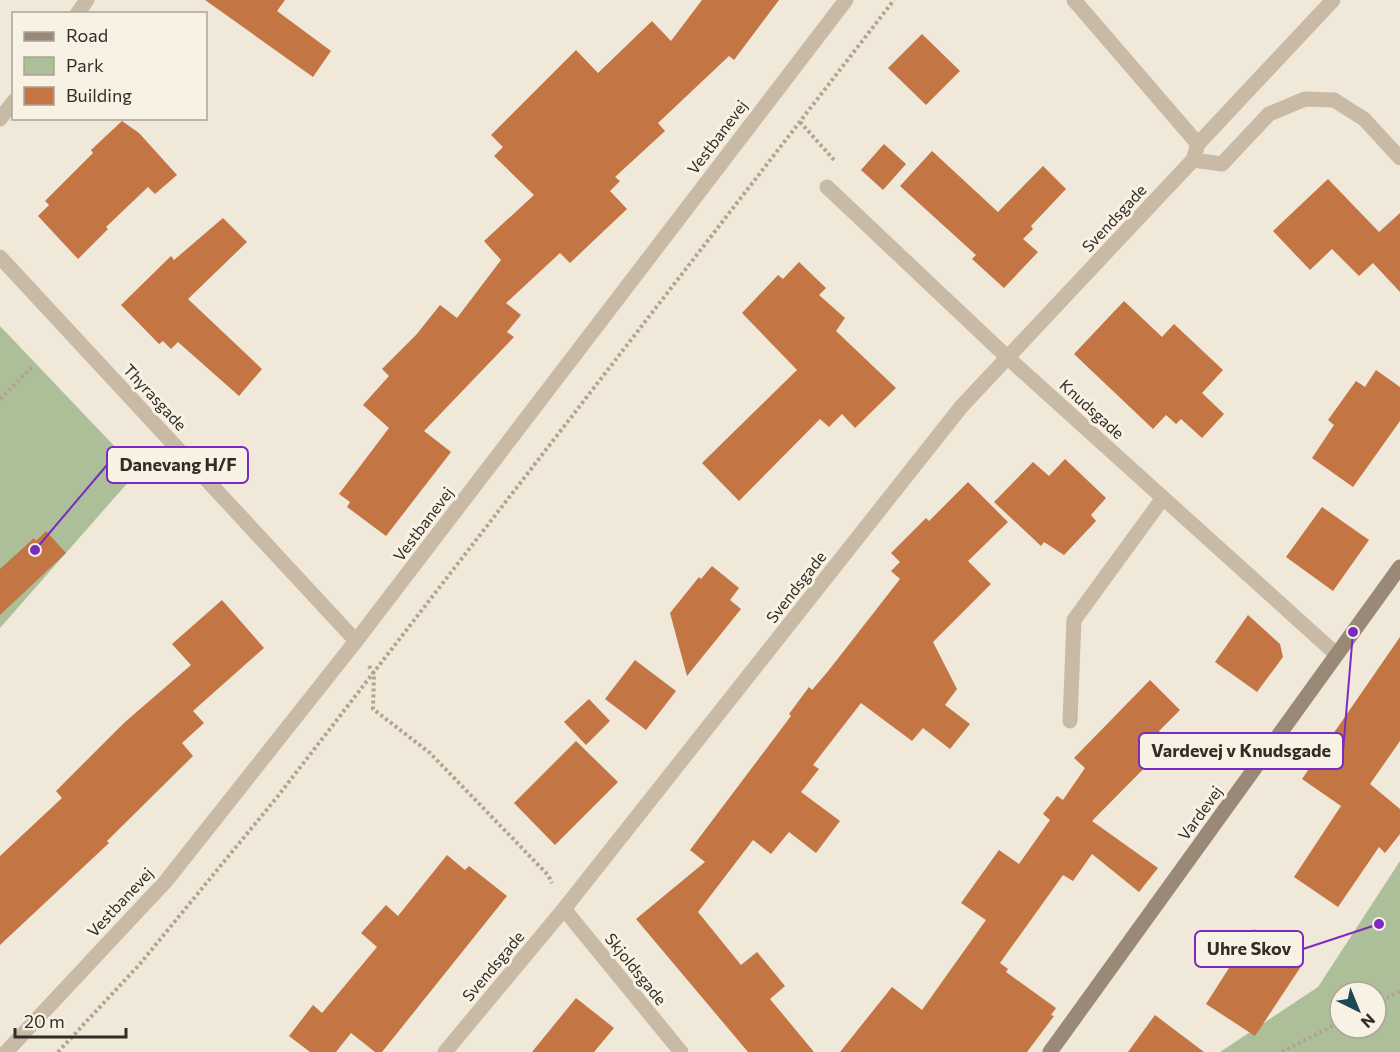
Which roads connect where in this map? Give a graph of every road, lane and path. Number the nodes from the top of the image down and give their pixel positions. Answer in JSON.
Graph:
{"nodes":[{"id":1,"x":846,"y":0,"type":"edge"},
{"id":2,"x":894,"y":0,"type":"edge"},
{"id":3,"x":1074,"y":0,"type":"edge"},
{"id":4,"x":1333,"y":0,"type":"edge"},
{"id":5,"x":12,"y":104,"type":"edge"},
{"id":6,"x":0,"y":119,"type":"edge"},
{"id":7,"x":800,"y":122,"type":"junction"},
{"id":8,"x":1198,"y":144,"type":"junction"},
{"id":9,"x":1400,"y":158,"type":"edge"},
{"id":10,"x":1193,"y":160,"type":"junction"},
{"id":11,"x":827,"y":187,"type":"joint"},
{"id":12,"x":0,"y":257,"type":"edge"},
{"id":13,"x":1007,"y":357,"type":"junction"},
{"id":14,"x":34,"y":365,"type":"dead end"},
{"id":15,"x":0,"y":399,"type":"edge"},
{"id":16,"x":1163,"y":498,"type":"junction"},
{"id":17,"x":1400,"y":567,"type":"edge"},
{"id":18,"x":356,"y":641,"type":"junction"},
{"id":19,"x":1336,"y":654,"type":"junction"},
{"id":20,"x":374,"y":674,"type":"junction"},
{"id":21,"x":1070,"y":721,"type":"dead end"},
{"id":22,"x":564,"y":909,"type":"junction"},
{"id":23,"x":1328,"y":1028,"type":"edge"},
{"id":24,"x":6,"y":1052,"type":"edge"},
{"id":25,"x":58,"y":1052,"type":"edge"},
{"id":26,"x":445,"y":1052,"type":"edge"},
{"id":27,"x":681,"y":1052,"type":"edge"},
{"id":28,"x":1050,"y":1052,"type":"edge"},
{"id":29,"x":1282,"y":1052,"type":"edge"}],
"edges":[{"from":1,"to":18,"type":"street","name":"Vestbanevej"},
{"from":2,"to":7,"type":"path"},
{"from":3,"to":8,"type":"street"},
{"from":4,"to":8,"type":"street","name":"Svendsgade"},
{"from":5,"to":6,"type":"street"},
{"from":7,"to":11,"type":"path"},
{"from":7,"to":20,"type":"path"},
{"from":8,"to":10,"type":"street","name":"Svendsgade"},
{"from":9,"to":10,"type":"street"},
{"from":10,"to":13,"type":"street","name":"Svendsgade"},
{"from":11,"to":13,"type":"street","name":"Knudsgade"},
{"from":12,"to":18,"type":"street","name":"Thyrasgade"},
{"from":13,"to":16,"type":"street","name":"Knudsgade"},
{"from":13,"to":22,"type":"street","name":"Svendsgade"},
{"from":14,"to":15,"type":"path"},
{"from":16,"to":19,"type":"street","name":"Knudsgade"},
{"from":16,"to":21,"type":"street"},
{"from":17,"to":19,"type":"street","name":"Vardevej"},
{"from":18,"to":24,"type":"street","name":"Vestbanevej"},
{"from":19,"to":28,"type":"street","name":"Vardevej"},
{"from":20,"to":22,"type":"path"},
{"from":20,"to":25,"type":"path"},
{"from":22,"to":26,"type":"street","name":"Svendsgade"},
{"from":22,"to":27,"type":"street","name":"Skjoldsgade"},
{"from":23,"to":29,"type":"path"}]}
